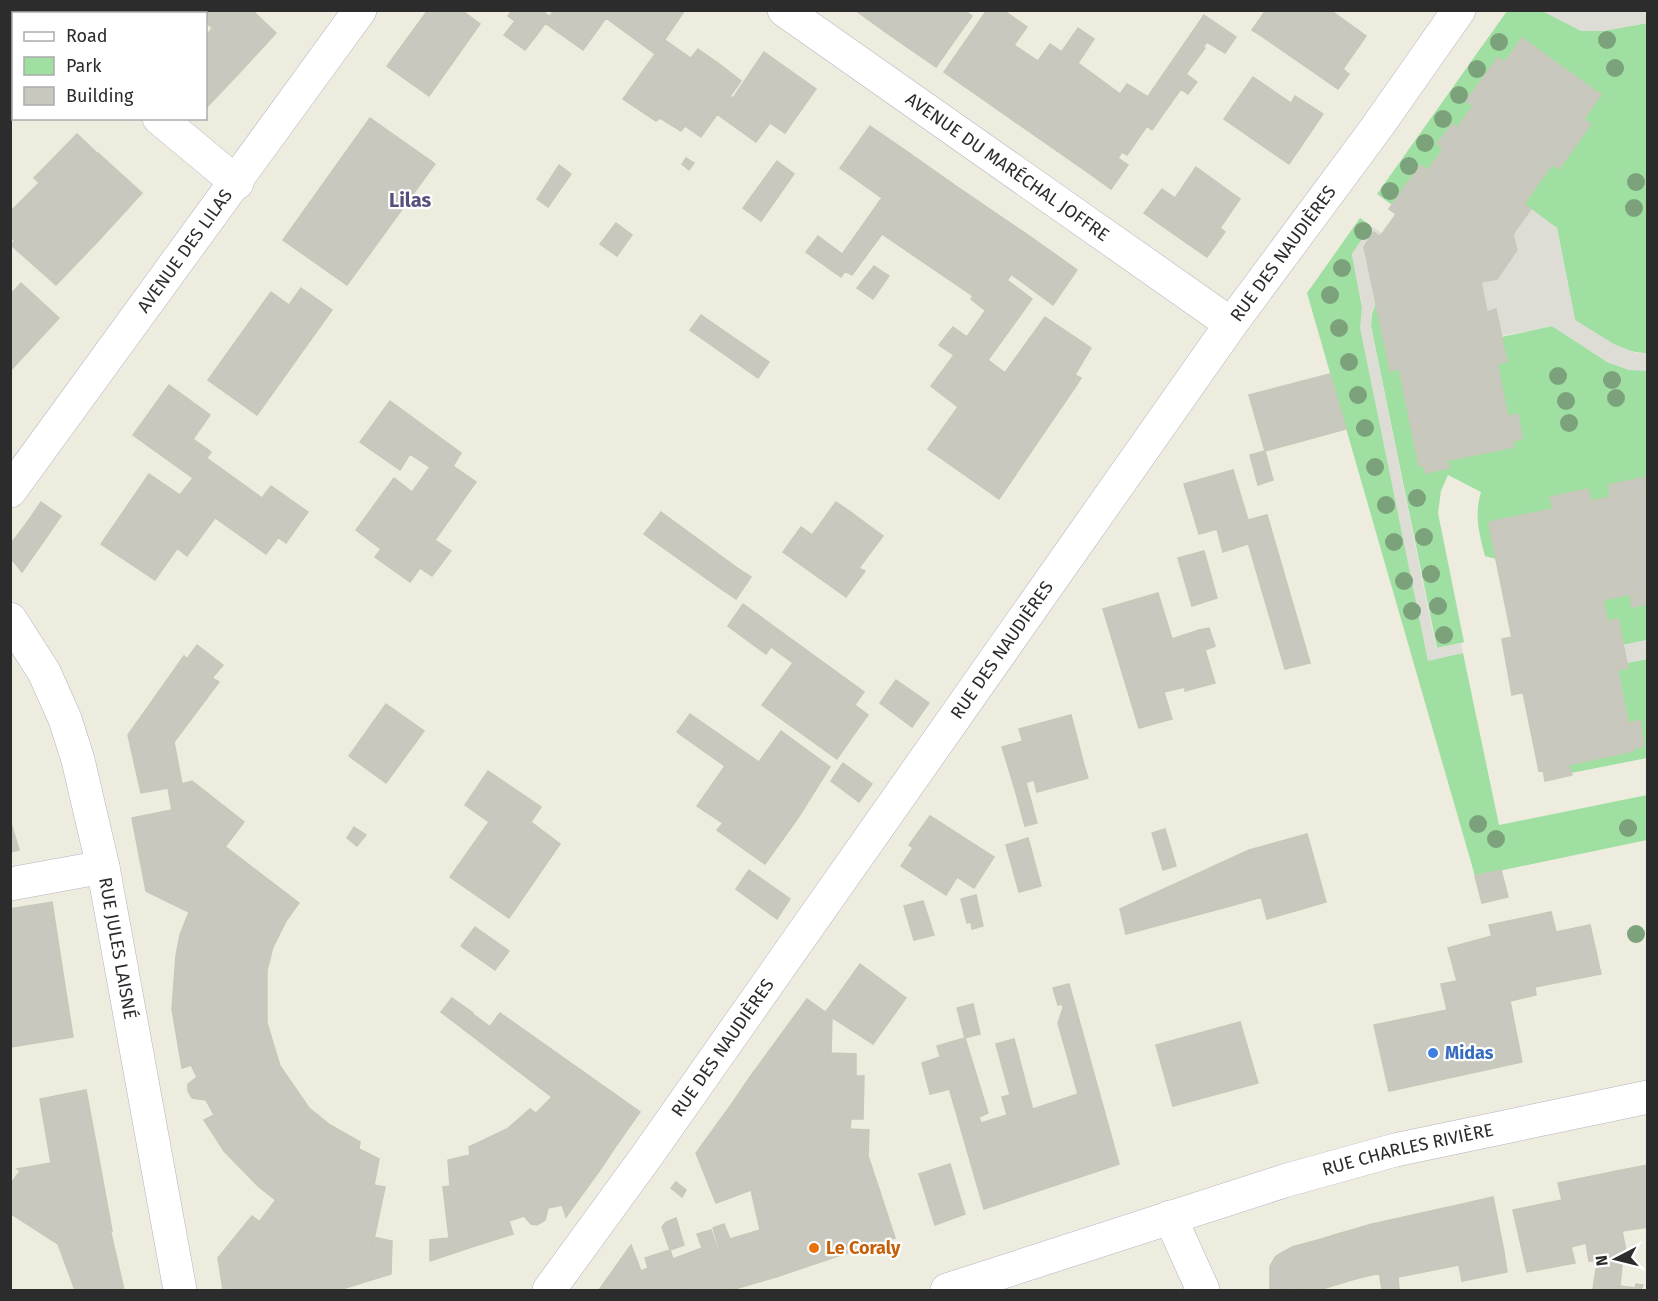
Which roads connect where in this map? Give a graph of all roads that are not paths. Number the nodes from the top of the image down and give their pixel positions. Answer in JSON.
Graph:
{"nodes":[{"id":1,"x":360,"y":10,"type":"edge"},
{"id":2,"x":784,"y":10,"type":"edge"},
{"id":3,"x":1459,"y":10,"type":"edge"},
{"id":4,"x":161,"y":120,"type":"edge"},
{"id":5,"x":237,"y":183,"type":"junction"},
{"id":6,"x":1231,"y":324,"type":"junction"},
{"id":7,"x":10,"y":491,"type":"edge"},
{"id":8,"x":10,"y":619,"type":"edge"},
{"id":9,"x":103,"y":867,"type":"junction"},
{"id":10,"x":10,"y":884,"type":"edge"},
{"id":11,"x":1647,"y":1097,"type":"edge"},
{"id":12,"x":1170,"y":1217,"type":"junction"},
{"id":13,"x":180,"y":1290,"type":"edge"},
{"id":14,"x":549,"y":1290,"type":"edge"},
{"id":15,"x":947,"y":1290,"type":"edge"},
{"id":16,"x":1203,"y":1290,"type":"edge"}],
"edges":[{"from":1,"to":5,"type":"street","name":"AVENUE DES LILAS"},
{"from":2,"to":6,"type":"street","name":"AVENUE DU MARÉCHAL JOFFRE"},
{"from":3,"to":6,"type":"street","name":"RUE DES NAUDIÈRES"},
{"from":4,"to":5,"type":"street"},
{"from":5,"to":7,"type":"street","name":"AVENUE DES LILAS"},
{"from":6,"to":14,"type":"street","name":"RUE DES NAUDIÈRES"},
{"from":8,"to":9,"type":"street","name":"RUE JULES LAISNÉ"},
{"from":9,"to":10,"type":"street"},
{"from":9,"to":13,"type":"street","name":"RUE JULES LAISNÉ"},
{"from":11,"to":12,"type":"street","name":"RUE CHARLES RIVIÈRE"},
{"from":12,"to":15,"type":"street","name":"RUE CHARLES RIVIÈRE"},
{"from":12,"to":16,"type":"street"}]}
